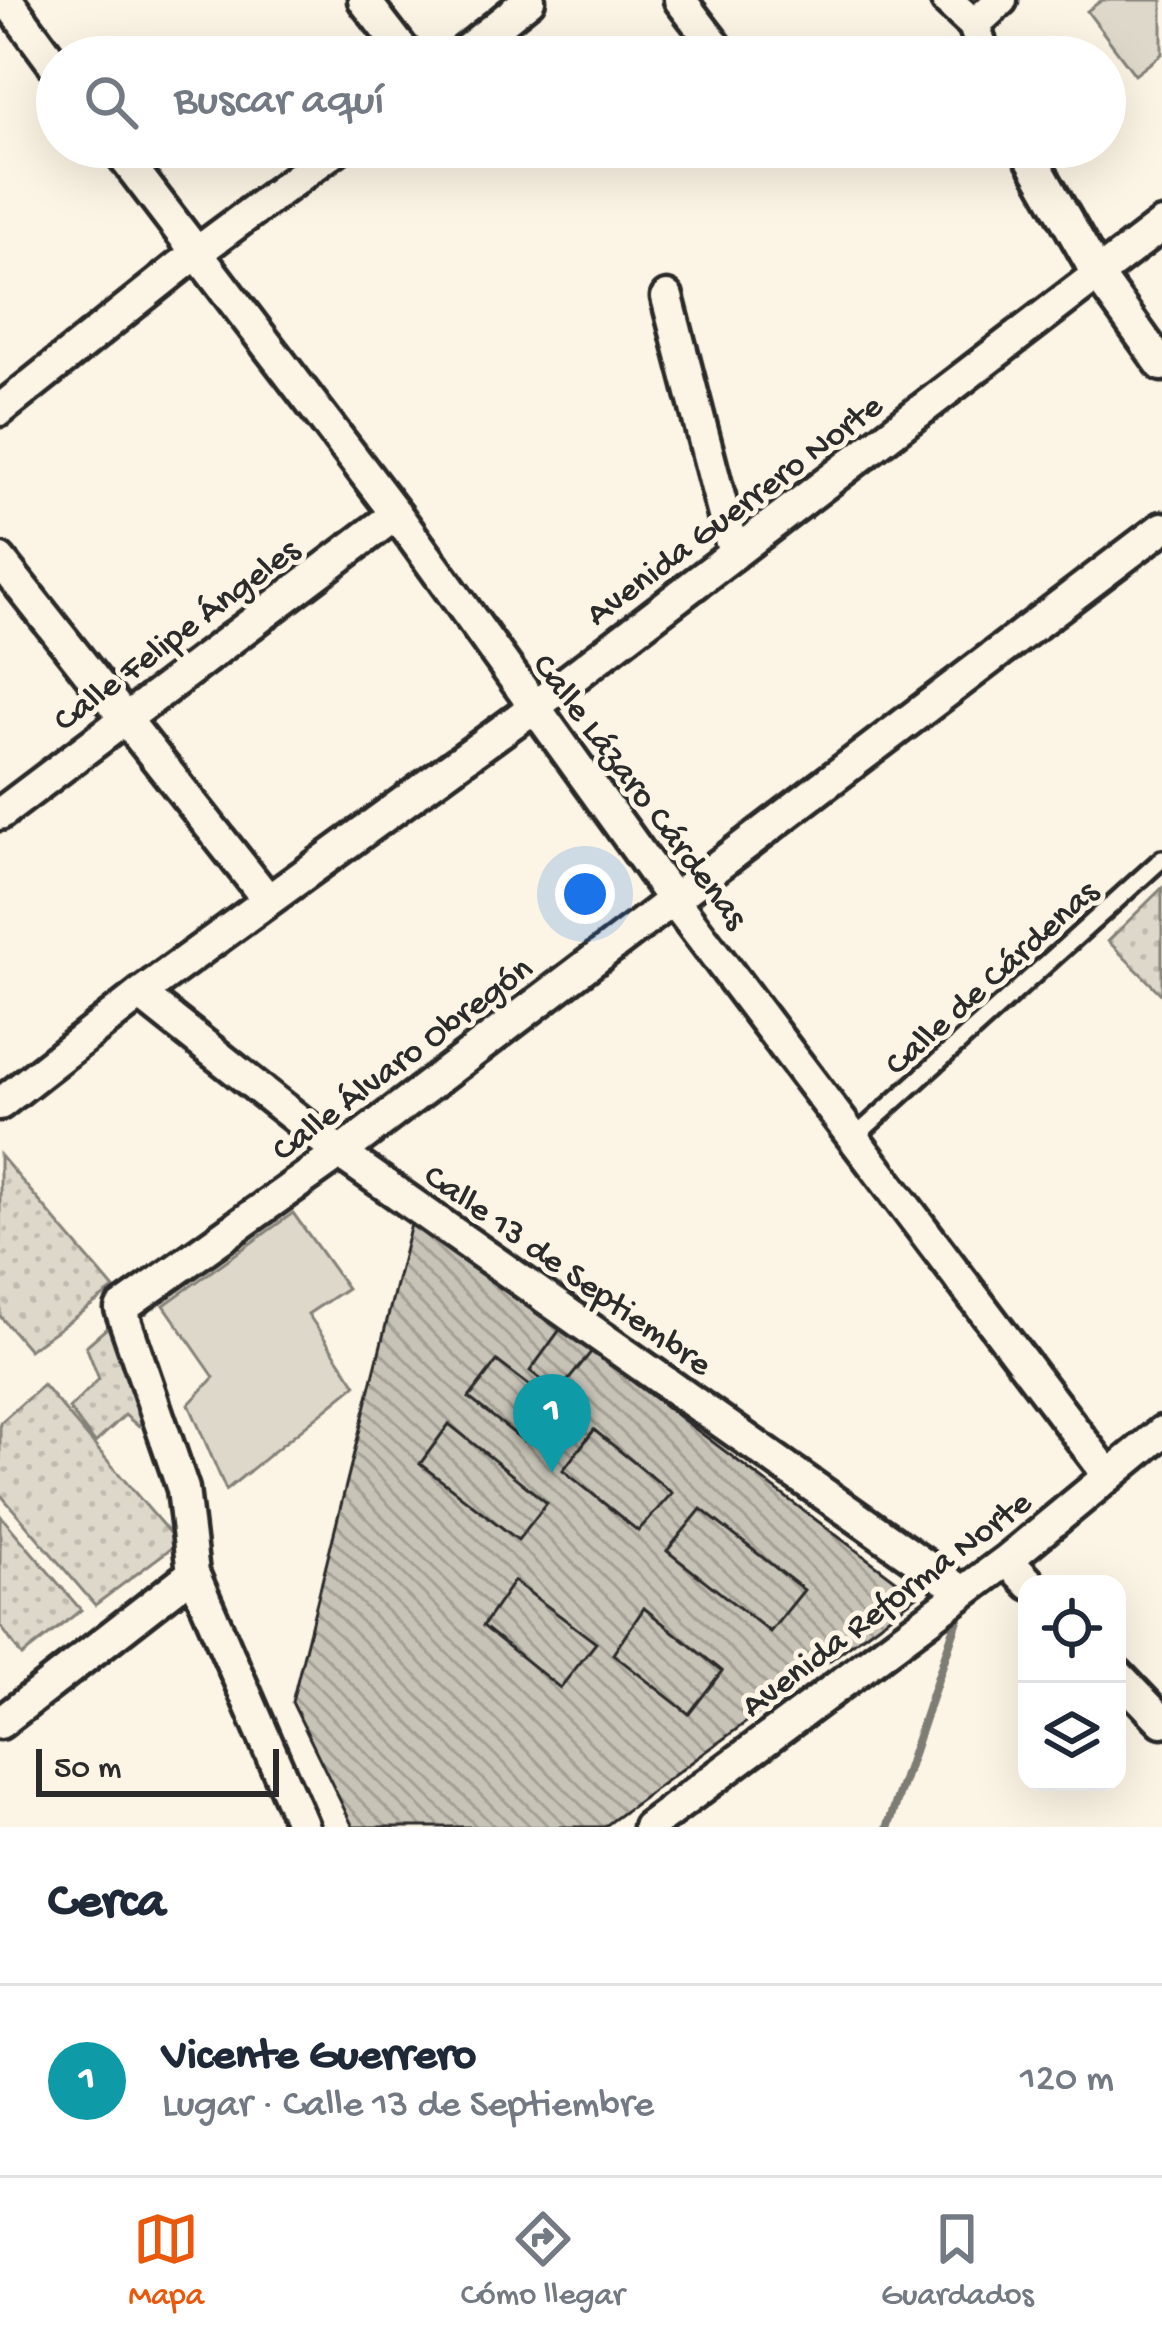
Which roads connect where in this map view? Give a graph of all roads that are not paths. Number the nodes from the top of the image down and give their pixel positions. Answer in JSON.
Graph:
{"nodes":[{"id":1,"x":7,"y":0,"type":"edge"},
{"id":2,"x":364,"y":0,"type":"edge"},
{"id":3,"x":529,"y":0,"type":"edge"},
{"id":4,"x":680,"y":0,"type":"edge"},
{"id":5,"x":946,"y":0,"type":"edge"},
{"id":6,"x":1001,"y":0,"type":"edge"},
{"id":7,"x":974,"y":25,"type":"junction"},
{"id":8,"x":392,"y":36,"type":"edge"},
{"id":9,"x":484,"y":36,"type":"edge"},
{"id":10,"x":708,"y":36,"type":"edge"},
{"id":11,"x":978,"y":36,"type":"edge"},
{"id":12,"x":36,"y":39,"type":"edge"},
{"id":13,"x":132,"y":168,"type":"edge"},
{"id":14,"x":311,"y":168,"type":"edge"},
{"id":15,"x":1037,"y":168,"type":"edge"},
{"id":16,"x":1162,"y":225,"type":"edge"},
{"id":17,"x":195,"y":254,"type":"junction"},
{"id":18,"x":1100,"y":277,"type":"junction"},
{"id":19,"x":667,"y":297,"type":"dead end"},
{"id":20,"x":1162,"y":365,"type":"edge"},
{"id":21,"x":0,"y":410,"type":"edge"},
{"id":22,"x":396,"y":514,"type":"junction"},
{"id":23,"x":1162,"y":528,"type":"edge"},
{"id":24,"x":734,"y":554,"type":"junction"},
{"id":25,"x":0,"y":560,"type":"edge"},
{"id":26,"x":532,"y":708,"type":"junction"},
{"id":27,"x":125,"y":716,"type":"junction"},
{"id":28,"x":0,"y":814,"type":"edge"},
{"id":29,"x":1162,"y":859,"type":"edge"},
{"id":30,"x":672,"y":898,"type":"junction"},
{"id":31,"x":268,"y":900,"type":"junction"},
{"id":32,"x":140,"y":994,"type":"junction"},
{"id":33,"x":0,"y":1104,"type":"edge"},
{"id":34,"x":856,"y":1136,"type":"junction"},
{"id":35,"x":340,"y":1153,"type":"junction"},
{"id":36,"x":1162,"y":1432,"type":"edge"},
{"id":37,"x":1109,"y":1476,"type":"junction"},
{"id":38,"x":1007,"y":1560,"type":"junction"},
{"id":39,"x":193,"y":1573,"type":"junction"},
{"id":40,"x":1021,"y":1575,"type":"edge"},
{"id":41,"x":963,"y":1592,"type":"junction"},
{"id":42,"x":1126,"y":1683,"type":"edge"},
{"id":43,"x":1162,"y":1721,"type":"edge"},
{"id":44,"x":0,"y":1723,"type":"edge"},
{"id":45,"x":303,"y":1827,"type":"edge"},
{"id":46,"x":649,"y":1827,"type":"edge"}],
"edges":[{"from":1,"to":12,"type":"street"},
{"from":2,"to":8,"type":"street"},
{"from":3,"to":9,"type":"street"},
{"from":4,"to":10,"type":"street"},
{"from":5,"to":7,"type":"street"},
{"from":6,"to":7,"type":"street"},
{"from":7,"to":11,"type":"street"},
{"from":13,"to":17,"type":"street","name":"Calle Lázaro Cárdenas"},
{"from":14,"to":17,"type":"street"},
{"from":15,"to":18,"type":"street"},
{"from":16,"to":18,"type":"street","name":"Avenida Guerrero Norte"},
{"from":17,"to":21,"type":"street"},
{"from":17,"to":22,"type":"street","name":"Calle Lázaro Cárdenas"},
{"from":18,"to":20,"type":"street"},
{"from":18,"to":24,"type":"street","name":"Avenida Guerrero Norte"},
{"from":19,"to":24,"type":"street"},
{"from":22,"to":26,"type":"street","name":"Calle Lázaro Cárdenas"},
{"from":22,"to":27,"type":"street","name":"Calle Felipe Ángeles"},
{"from":23,"to":30,"type":"street","name":"Calle Álvaro Obregón"},
{"from":24,"to":26,"type":"street","name":"Avenida Guerrero Norte"},
{"from":25,"to":27,"type":"street"},
{"from":26,"to":30,"type":"street","name":"Calle Lázaro Cárdenas"},
{"from":26,"to":31,"type":"street","name":"Avenida Guerrero Norte"},
{"from":27,"to":28,"type":"street","name":"Calle Felipe Ángeles"},
{"from":27,"to":31,"type":"street"},
{"from":29,"to":34,"type":"lane","name":"Calle de Cárdenas"},
{"from":30,"to":34,"type":"street","name":"Calle Lázaro Cárdenas"},
{"from":30,"to":35,"type":"street","name":"Calle Álvaro Obregón"},
{"from":31,"to":32,"type":"street","name":"Avenida Guerrero Norte"},
{"from":32,"to":33,"type":"street","name":"Avenida Guerrero Norte"},
{"from":32,"to":35,"type":"street","name":"Calle 13 de Septiembre"},
{"from":34,"to":37,"type":"street","name":"Calle Lázaro Cárdenas"},
{"from":35,"to":39,"type":"street","name":"Calle Álvaro Obregón"},
{"from":35,"to":41,"type":"street","name":"Calle 13 de Septiembre"},
{"from":36,"to":37,"type":"street","name":"Avenida Reforma Norte"},
{"from":37,"to":38,"type":"street","name":"Avenida Reforma Norte"},
{"from":38,"to":40,"type":"street"},
{"from":38,"to":41,"type":"street","name":"Avenida Reforma Norte"},
{"from":39,"to":44,"type":"street"},
{"from":39,"to":45,"type":"street","name":"Calle Álvaro Obregón"},
{"from":41,"to":46,"type":"street","name":"Avenida Reforma Norte"},
{"from":42,"to":43,"type":"street"}]}
